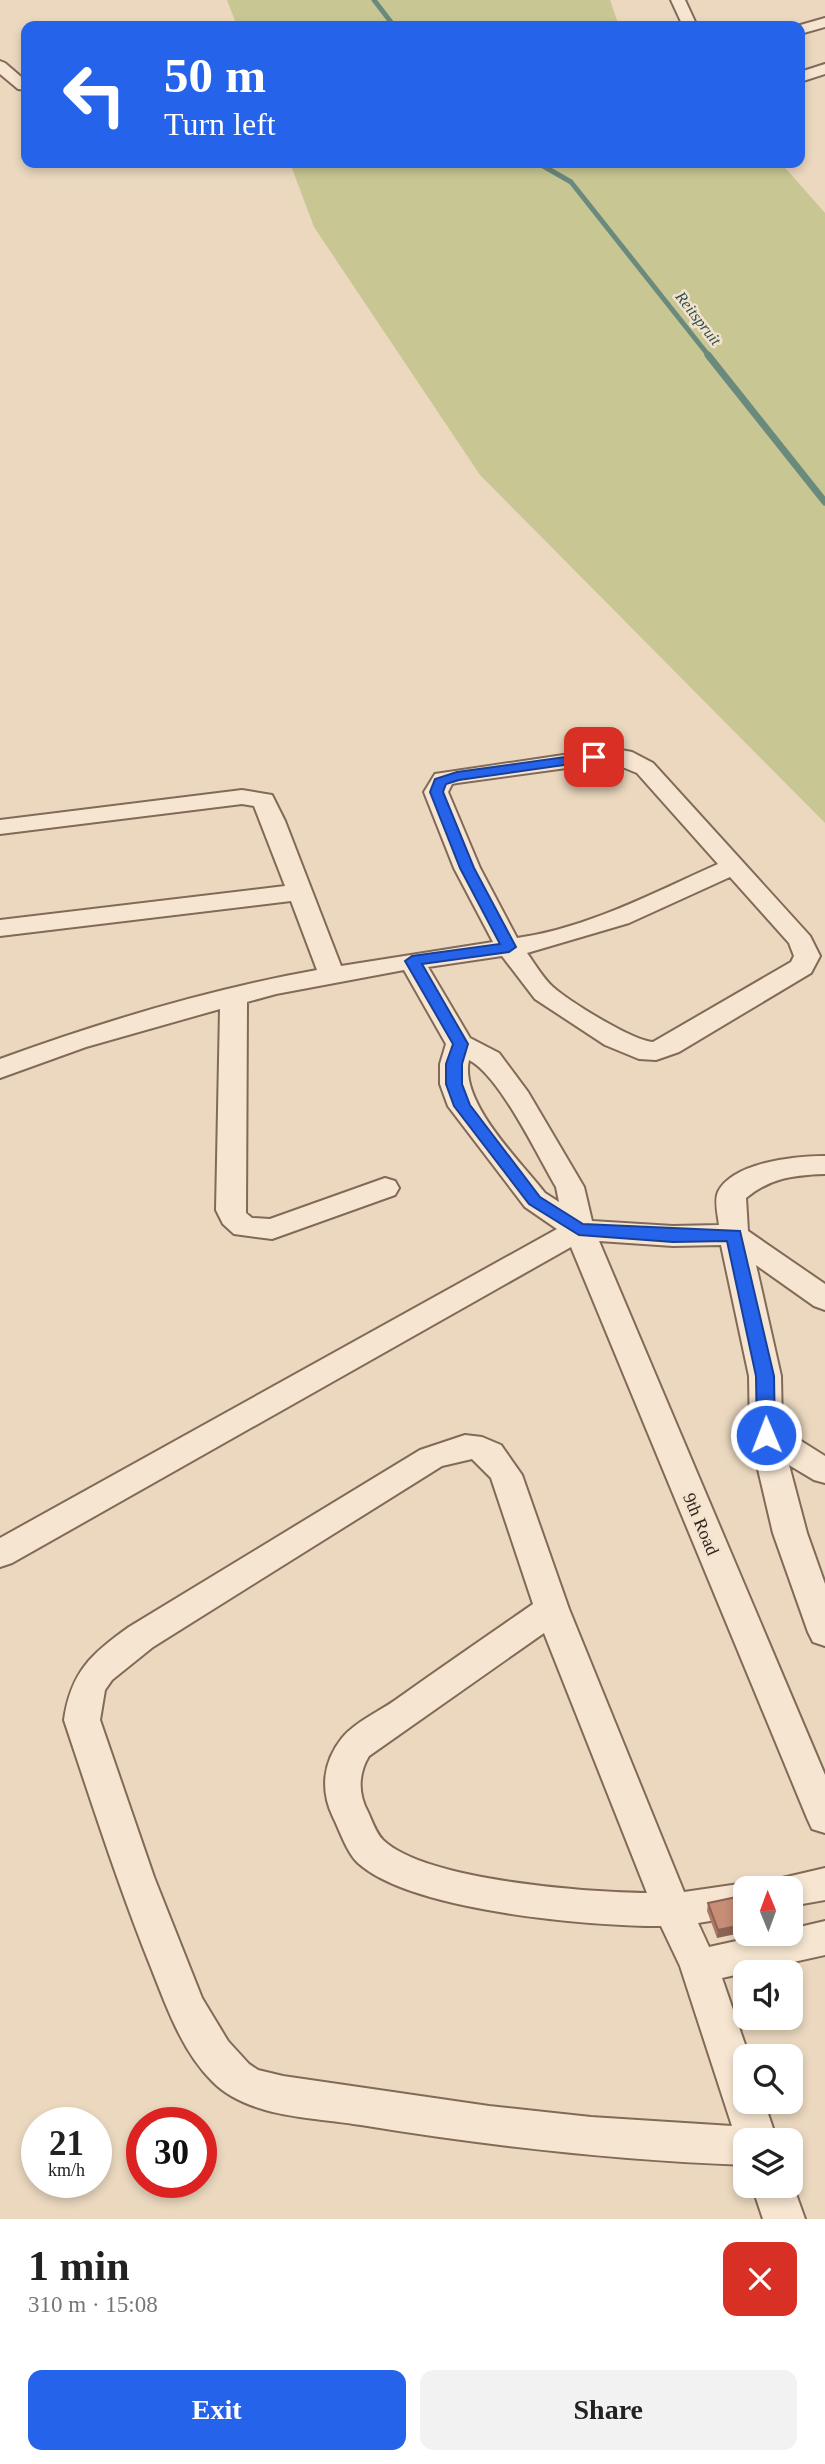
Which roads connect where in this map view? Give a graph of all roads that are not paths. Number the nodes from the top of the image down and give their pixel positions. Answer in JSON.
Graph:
{"nodes":[{"id":1,"x":678,"y":0,"type":"edge"},
{"id":2,"x":688,"y":21,"type":"edge"},
{"id":3,"x":825,"y":22,"type":"edge"},
{"id":4,"x":805,"y":28,"type":"edge"},
{"id":5,"x":0,"y":66,"type":"edge"},
{"id":6,"x":825,"y":69,"type":"edge"},
{"id":7,"x":805,"y":75,"type":"edge"},
{"id":8,"x":21,"y":84,"type":"edge"},
{"id":9,"x":0,"y":827,"type":"edge"},
{"id":10,"x":733,"y":866,"type":"junction"},
{"id":11,"x":301,"y":891,"type":"junction"},
{"id":12,"x":0,"y":928,"type":"edge"},
{"id":13,"x":509,"y":947,"type":"junction"},
{"id":14,"x":412,"y":961,"type":"junction"},
{"id":15,"x":332,"y":976,"type":"junction"},
{"id":16,"x":234,"y":997,"type":"junction"},
{"id":17,"x":460,"y":1044,"type":"junction"},
{"id":18,"x":0,"y":1069,"type":"edge"},
{"id":19,"x":825,"y":1165,"type":"edge"},
{"id":20,"x":385,"y":1188,"type":"dead end"},
{"id":21,"x":579,"y":1230,"type":"junction"},
{"id":22,"x":734,"y":1235,"type":"junction"},
{"id":23,"x":825,"y":1299,"type":"edge"},
{"id":24,"x":766,"y":1435,"type":"junction"},
{"id":25,"x":825,"y":1471,"type":"edge"},
{"id":26,"x":0,"y":1554,"type":"edge"},
{"id":27,"x":552,"y":1609,"type":"junction"},
{"id":28,"x":825,"y":1632,"type":"edge"},
{"id":29,"x":825,"y":1818,"type":"edge"},
{"id":30,"x":825,"y":1884,"type":"edge"},
{"id":31,"x":803,"y":1888,"type":"edge"},
{"id":32,"x":733,"y":1901,"type":"edge"},
{"id":33,"x":672,"y":1909,"type":"junction"},
{"id":34,"x":825,"y":1938,"type":"edge"},
{"id":35,"x":699,"y":1966,"type":"junction"},
{"id":36,"x":753,"y":2128,"type":"edge"},
{"id":37,"x":733,"y":2146,"type":"edge"},
{"id":38,"x":777,"y":2198,"type":"edge"},
{"id":39,"x":784,"y":2219,"type":"edge"}],
"edges":[{"from":1,"to":2,"type":"street"},
{"from":3,"to":4,"type":"street"},
{"from":5,"to":8,"type":"street"},
{"from":6,"to":7,"type":"street"},
{"from":9,"to":11,"type":"street"},
{"from":10,"to":13,"type":"street"},
{"from":10,"to":13,"type":"street"},
{"from":10,"to":13,"type":"street"},
{"from":11,"to":12,"type":"street"},
{"from":11,"to":15,"type":"street"},
{"from":13,"to":14,"type":"street"},
{"from":14,"to":15,"type":"street"},
{"from":14,"to":17,"type":"street"},
{"from":15,"to":16,"type":"street"},
{"from":16,"to":18,"type":"street"},
{"from":16,"to":20,"type":"street"},
{"from":17,"to":21,"type":"street","name":"9th Road"},
{"from":17,"to":21,"type":"street"},
{"from":19,"to":22,"type":"street"},
{"from":21,"to":22,"type":"street"},
{"from":21,"to":26,"type":"street"},
{"from":21,"to":29,"type":"street","name":"9th Road"},
{"from":22,"to":23,"type":"street"},
{"from":22,"to":24,"type":"street"},
{"from":24,"to":25,"type":"street"},
{"from":24,"to":28,"type":"street"},
{"from":27,"to":33,"type":"street"},
{"from":27,"to":33,"type":"street"},
{"from":27,"to":37,"type":"street"},
{"from":30,"to":31,"type":"street"},
{"from":32,"to":33,"type":"street"},
{"from":33,"to":35,"type":"street"},
{"from":34,"to":35,"type":"street"},
{"from":35,"to":36,"type":"street"},
{"from":38,"to":39,"type":"street"}]}
